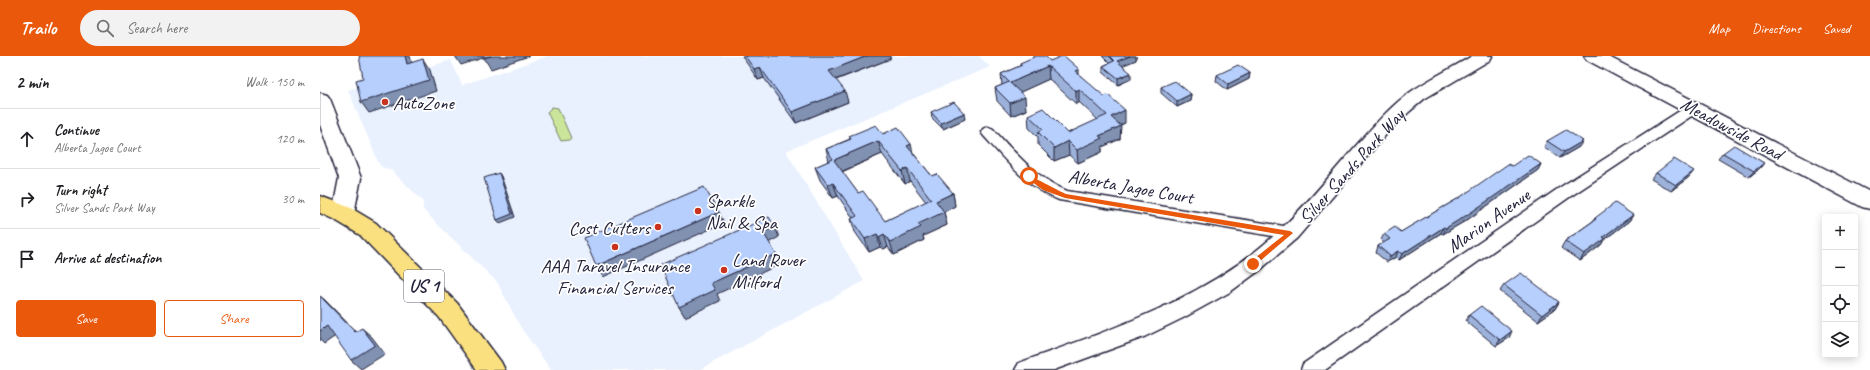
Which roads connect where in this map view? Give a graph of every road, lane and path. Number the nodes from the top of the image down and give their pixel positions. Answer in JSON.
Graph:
{"nodes":[{"id":1,"x":1484,"y":56,"type":"edge"},
{"id":2,"x":1593,"y":56,"type":"edge"},
{"id":3,"x":1694,"y":108,"type":"junction"},
{"id":4,"x":322,"y":114,"type":"edge"},
{"id":5,"x":988,"y":132,"type":"dead end"},
{"id":6,"x":1870,"y":201,"type":"edge"},
{"id":7,"x":320,"y":204,"type":"edge"},
{"id":8,"x":343,"y":214,"type":"junction"},
{"id":9,"x":1290,"y":233,"type":"junction"},
{"id":10,"x":488,"y":368,"type":"edge"},
{"id":11,"x":1028,"y":370,"type":"edge"},
{"id":12,"x":1310,"y":370,"type":"edge"}],
"edges":[{"from":1,"to":9,"type":"street","name":"Silver Sands Park Way"},
{"from":2,"to":3,"type":"main road","name":"Meadowside Road"},
{"from":3,"to":6,"type":"main road","name":"Meadowside Road"},
{"from":3,"to":12,"type":"street","name":"Marion Avenue"},
{"from":4,"to":8,"type":"main road"},
{"from":5,"to":9,"type":"street","name":"Alberta Jagoe Court"},
{"from":7,"to":8,"type":"main road","number":"US 1"},
{"from":8,"to":10,"type":"main road","number":"US 1"},
{"from":9,"to":11,"type":"street","name":"Silver Sands Park Way"}]}
